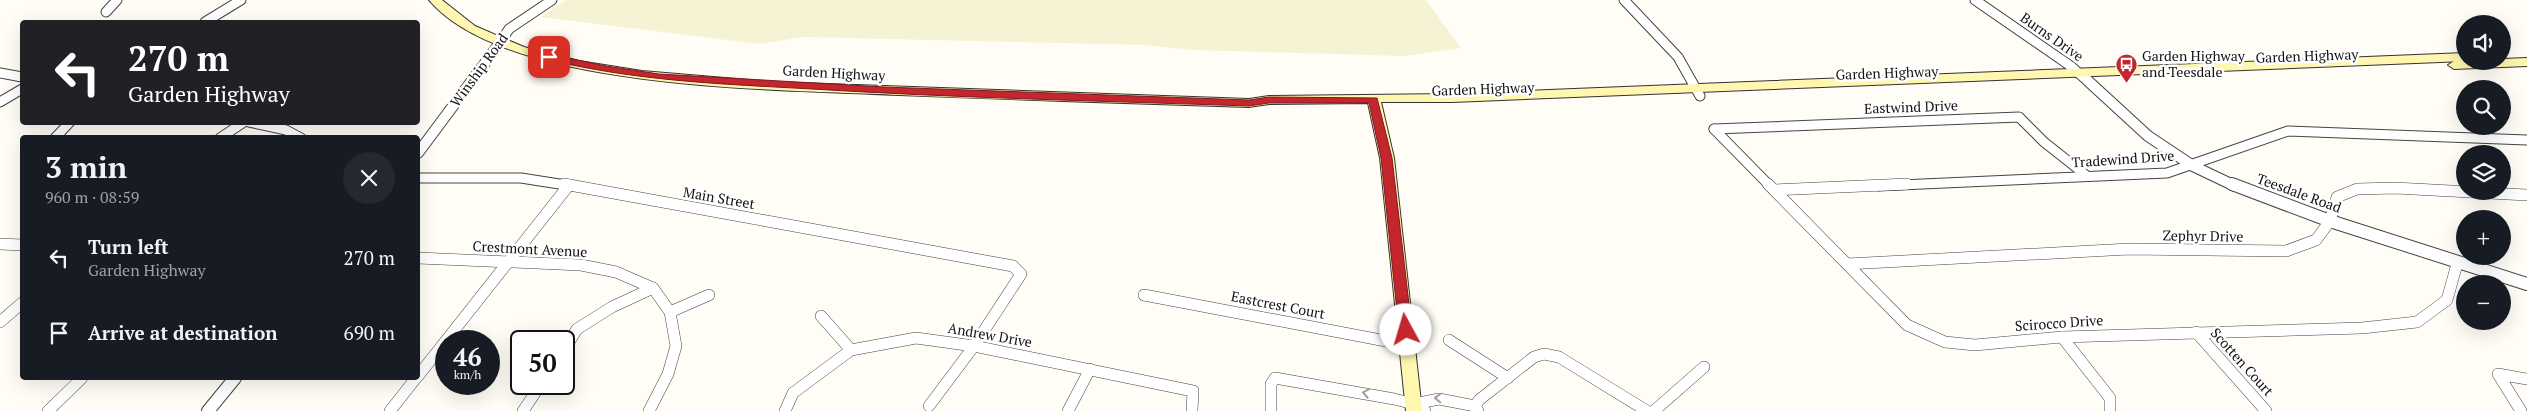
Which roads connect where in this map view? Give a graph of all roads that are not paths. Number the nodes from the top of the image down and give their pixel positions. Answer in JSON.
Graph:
{"nodes":[{"id":1,"x":117,"y":0,"type":"edge"},
{"id":2,"x":240,"y":0,"type":"edge"},
{"id":3,"x":435,"y":0,"type":"edge"},
{"id":4,"x":552,"y":0,"type":"edge"},
{"id":5,"x":1624,"y":0,"type":"edge"},
{"id":6,"x":1975,"y":0,"type":"edge"},
{"id":7,"x":106,"y":12,"type":"dead end"},
{"id":8,"x":208,"y":20,"type":"edge"},
{"id":9,"x":500,"y":43,"type":"junction"},
{"id":10,"x":2527,"y":54,"type":"edge"},
{"id":11,"x":2511,"y":55,"type":"edge"},
{"id":12,"x":2456,"y":56,"type":"edge"},
{"id":13,"x":2527,"y":62,"type":"edge"},
{"id":14,"x":0,"y":73,"type":"edge"},
{"id":15,"x":2083,"y":76,"type":"junction"},
{"id":16,"x":20,"y":77,"type":"edge"},
{"id":17,"x":20,"y":91,"type":"edge"},
{"id":18,"x":1698,"y":92,"type":"junction"},
{"id":19,"x":0,"y":102,"type":"edge"},
{"id":20,"x":1374,"y":104,"type":"junction"},
{"id":21,"x":67,"y":125,"type":"edge"},
{"id":22,"x":240,"y":125,"type":"edge"},
{"id":23,"x":263,"y":125,"type":"edge"},
{"id":24,"x":1714,"y":129,"type":"joint"},
{"id":25,"x":57,"y":135,"type":"edge"},
{"id":26,"x":224,"y":135,"type":"edge"},
{"id":27,"x":295,"y":135,"type":"edge"},
{"id":28,"x":2527,"y":140,"type":"edge"},
{"id":29,"x":420,"y":149,"type":"edge"},
{"id":30,"x":2193,"y":166,"type":"junction"},
{"id":31,"x":2087,"y":176,"type":"junction"},
{"id":32,"x":420,"y":178,"type":"edge"},
{"id":33,"x":569,"y":185,"type":"junction"},
{"id":34,"x":1774,"y":190,"type":"junction"},
{"id":35,"x":2526,"y":196,"type":"edge"},
{"id":36,"x":2330,"y":222,"type":"junction"},
{"id":37,"x":0,"y":244,"type":"edge"},
{"id":38,"x":20,"y":245,"type":"edge"},
{"id":39,"x":420,"y":258,"type":"edge"},
{"id":40,"x":507,"y":261,"type":"junction"},
{"id":41,"x":2456,"y":263,"type":"edge"},
{"id":42,"x":1847,"y":264,"type":"junction"},
{"id":43,"x":2458,"y":265,"type":"edge"},
{"id":44,"x":2461,"y":265,"type":"edge"},
{"id":45,"x":2527,"y":284,"type":"edge"},
{"id":46,"x":653,"y":288,"type":"junction"},
{"id":47,"x":709,"y":295,"type":"dead end"},
{"id":48,"x":1144,"y":295,"type":"dead end"},
{"id":49,"x":20,"y":304,"type":"edge"},
{"id":50,"x":670,"y":312,"type":"junction"},
{"id":51,"x":821,"y":316,"type":"dead end"},
{"id":52,"x":0,"y":322,"type":"edge"},
{"id":53,"x":575,"y":332,"type":"edge"},
{"id":54,"x":2196,"y":332,"type":"junction"},
{"id":55,"x":2062,"y":337,"type":"junction"},
{"id":56,"x":1449,"y":340,"type":"dead end"},
{"id":57,"x":1407,"y":345,"type":"junction"},
{"id":58,"x":974,"y":346,"type":"junction"},
{"id":59,"x":851,"y":350,"type":"junction"},
{"id":60,"x":1704,"y":367,"type":"dead end"},
{"id":61,"x":1090,"y":369,"type":"junction"},
{"id":62,"x":420,"y":373,"type":"edge"},
{"id":63,"x":1508,"y":378,"type":"junction"},
{"id":64,"x":2527,"y":378,"type":"edge"},
{"id":65,"x":80,"y":380,"type":"edge"},
{"id":66,"x":233,"y":380,"type":"edge"},
{"id":67,"x":415,"y":380,"type":"edge"},
{"id":68,"x":534,"y":395,"type":"edge"},
{"id":69,"x":929,"y":406,"type":"dead end"},
{"id":70,"x":1418,"y":409,"type":"edge"},
{"id":71,"x":1467,"y":409,"type":"edge"},
{"id":72,"x":2110,"y":410,"type":"edge"},
{"id":73,"x":48,"y":411,"type":"edge"},
{"id":74,"x":208,"y":411,"type":"edge"},
{"id":75,"x":390,"y":411,"type":"edge"},
{"id":76,"x":523,"y":411,"type":"edge"},
{"id":77,"x":649,"y":411,"type":"edge"},
{"id":78,"x":784,"y":411,"type":"edge"},
{"id":79,"x":1068,"y":411,"type":"edge"},
{"id":80,"x":1192,"y":411,"type":"edge"},
{"id":81,"x":1271,"y":411,"type":"edge"},
{"id":82,"x":1647,"y":411,"type":"edge"},
{"id":83,"x":1654,"y":411,"type":"edge"},
{"id":84,"x":2266,"y":411,"type":"edge"},
{"id":85,"x":2521,"y":411,"type":"edge"}],
"edges":[{"from":1,"to":7,"type":"street"},
{"from":2,"to":8,"type":"street"},
{"from":3,"to":9,"type":"main road","name":"Garden Highway"},
{"from":4,"to":9,"type":"street","name":"Winship Road"},
{"from":5,"to":18,"type":"street"},
{"from":6,"to":15,"type":"street","name":"Burns Drive"},
{"from":9,"to":20,"type":"main road","name":"Garden Highway"},
{"from":9,"to":29,"type":"street","name":"Winship Road"},
{"from":10,"to":11,"type":"main road"},
{"from":12,"to":15,"type":"main road","name":"Garden Highway"},
{"from":13,"to":15,"type":"main road","name":"Garden Highway"},
{"from":14,"to":16,"type":"street"},
{"from":15,"to":18,"type":"main road","name":"Garden Highway"},
{"from":15,"to":30,"type":"street","name":"Teesdale Road"},
{"from":17,"to":19,"type":"street"},
{"from":18,"to":20,"type":"main road","name":"Garden Highway"},
{"from":20,"to":57,"type":"main road"},
{"from":21,"to":25,"type":"street"},
{"from":22,"to":26,"type":"street"},
{"from":23,"to":27,"type":"street"},
{"from":24,"to":31,"type":"street","name":"Eastwind Drive"},
{"from":24,"to":34,"type":"street","name":"Scirocco Drive"},
{"from":28,"to":30,"type":"street","name":"Tradewind Drive"},
{"from":30,"to":31,"type":"street","name":"Tradewind Drive"},
{"from":30,"to":36,"type":"street","name":"Teesdale Road"},
{"from":31,"to":34,"type":"street","name":"Tradewind Drive"},
{"from":32,"to":33,"type":"street","name":"Main Street"},
{"from":33,"to":40,"type":"street"},
{"from":33,"to":58,"type":"street","name":"Main Street"},
{"from":34,"to":42,"type":"street","name":"Scirocco Drive"},
{"from":35,"to":36,"type":"street","name":"Zephyr Drive"},
{"from":36,"to":41,"type":"street","name":"Teesdale Road"},
{"from":36,"to":42,"type":"street","name":"Zephyr Drive"},
{"from":37,"to":38,"type":"street"},
{"from":39,"to":40,"type":"street","name":"Crestmont Avenue"},
{"from":40,"to":46,"type":"street","name":"Crestmont Avenue"},
{"from":40,"to":62,"type":"street"},
{"from":42,"to":55,"type":"street","name":"Scirocco Drive"},
{"from":43,"to":54,"type":"street","name":"Scirocco Drive"},
{"from":44,"to":45,"type":"street","name":"Teesdale Road"},
{"from":46,"to":50,"type":"street"},
{"from":46,"to":53,"type":"street"},
{"from":47,"to":50,"type":"street"},
{"from":48,"to":57,"type":"street","name":"Eastcrest Court"},
{"from":49,"to":52,"type":"street"},
{"from":50,"to":77,"type":"street"},
{"from":51,"to":59,"type":"street"},
{"from":54,"to":55,"type":"street","name":"Scirocco Drive"},
{"from":54,"to":84,"type":"street","name":"Scotten Court"},
{"from":55,"to":72,"type":"street"},
{"from":56,"to":63,"type":"street"},
{"from":57,"to":70,"type":"main road"},
{"from":58,"to":59,"type":"street","name":"Andrew Drive"},
{"from":58,"to":61,"type":"street","name":"Andrew Drive"},
{"from":58,"to":69,"type":"street"},
{"from":59,"to":78,"type":"street","name":"Andrew Drive"},
{"from":60,"to":83,"type":"street"},
{"from":61,"to":79,"type":"street"},
{"from":61,"to":80,"type":"street","name":"Andrew Drive"},
{"from":63,"to":71,"type":"street"},
{"from":63,"to":82,"type":"street"},
{"from":64,"to":85,"type":"street"},
{"from":65,"to":73,"type":"street"},
{"from":66,"to":74,"type":"street"},
{"from":67,"to":75,"type":"street"},
{"from":68,"to":76,"type":"street"},
{"from":71,"to":70,"type":"street","one_way":true},
{"from":70,"to":81,"type":"street","one_way":true}]}
